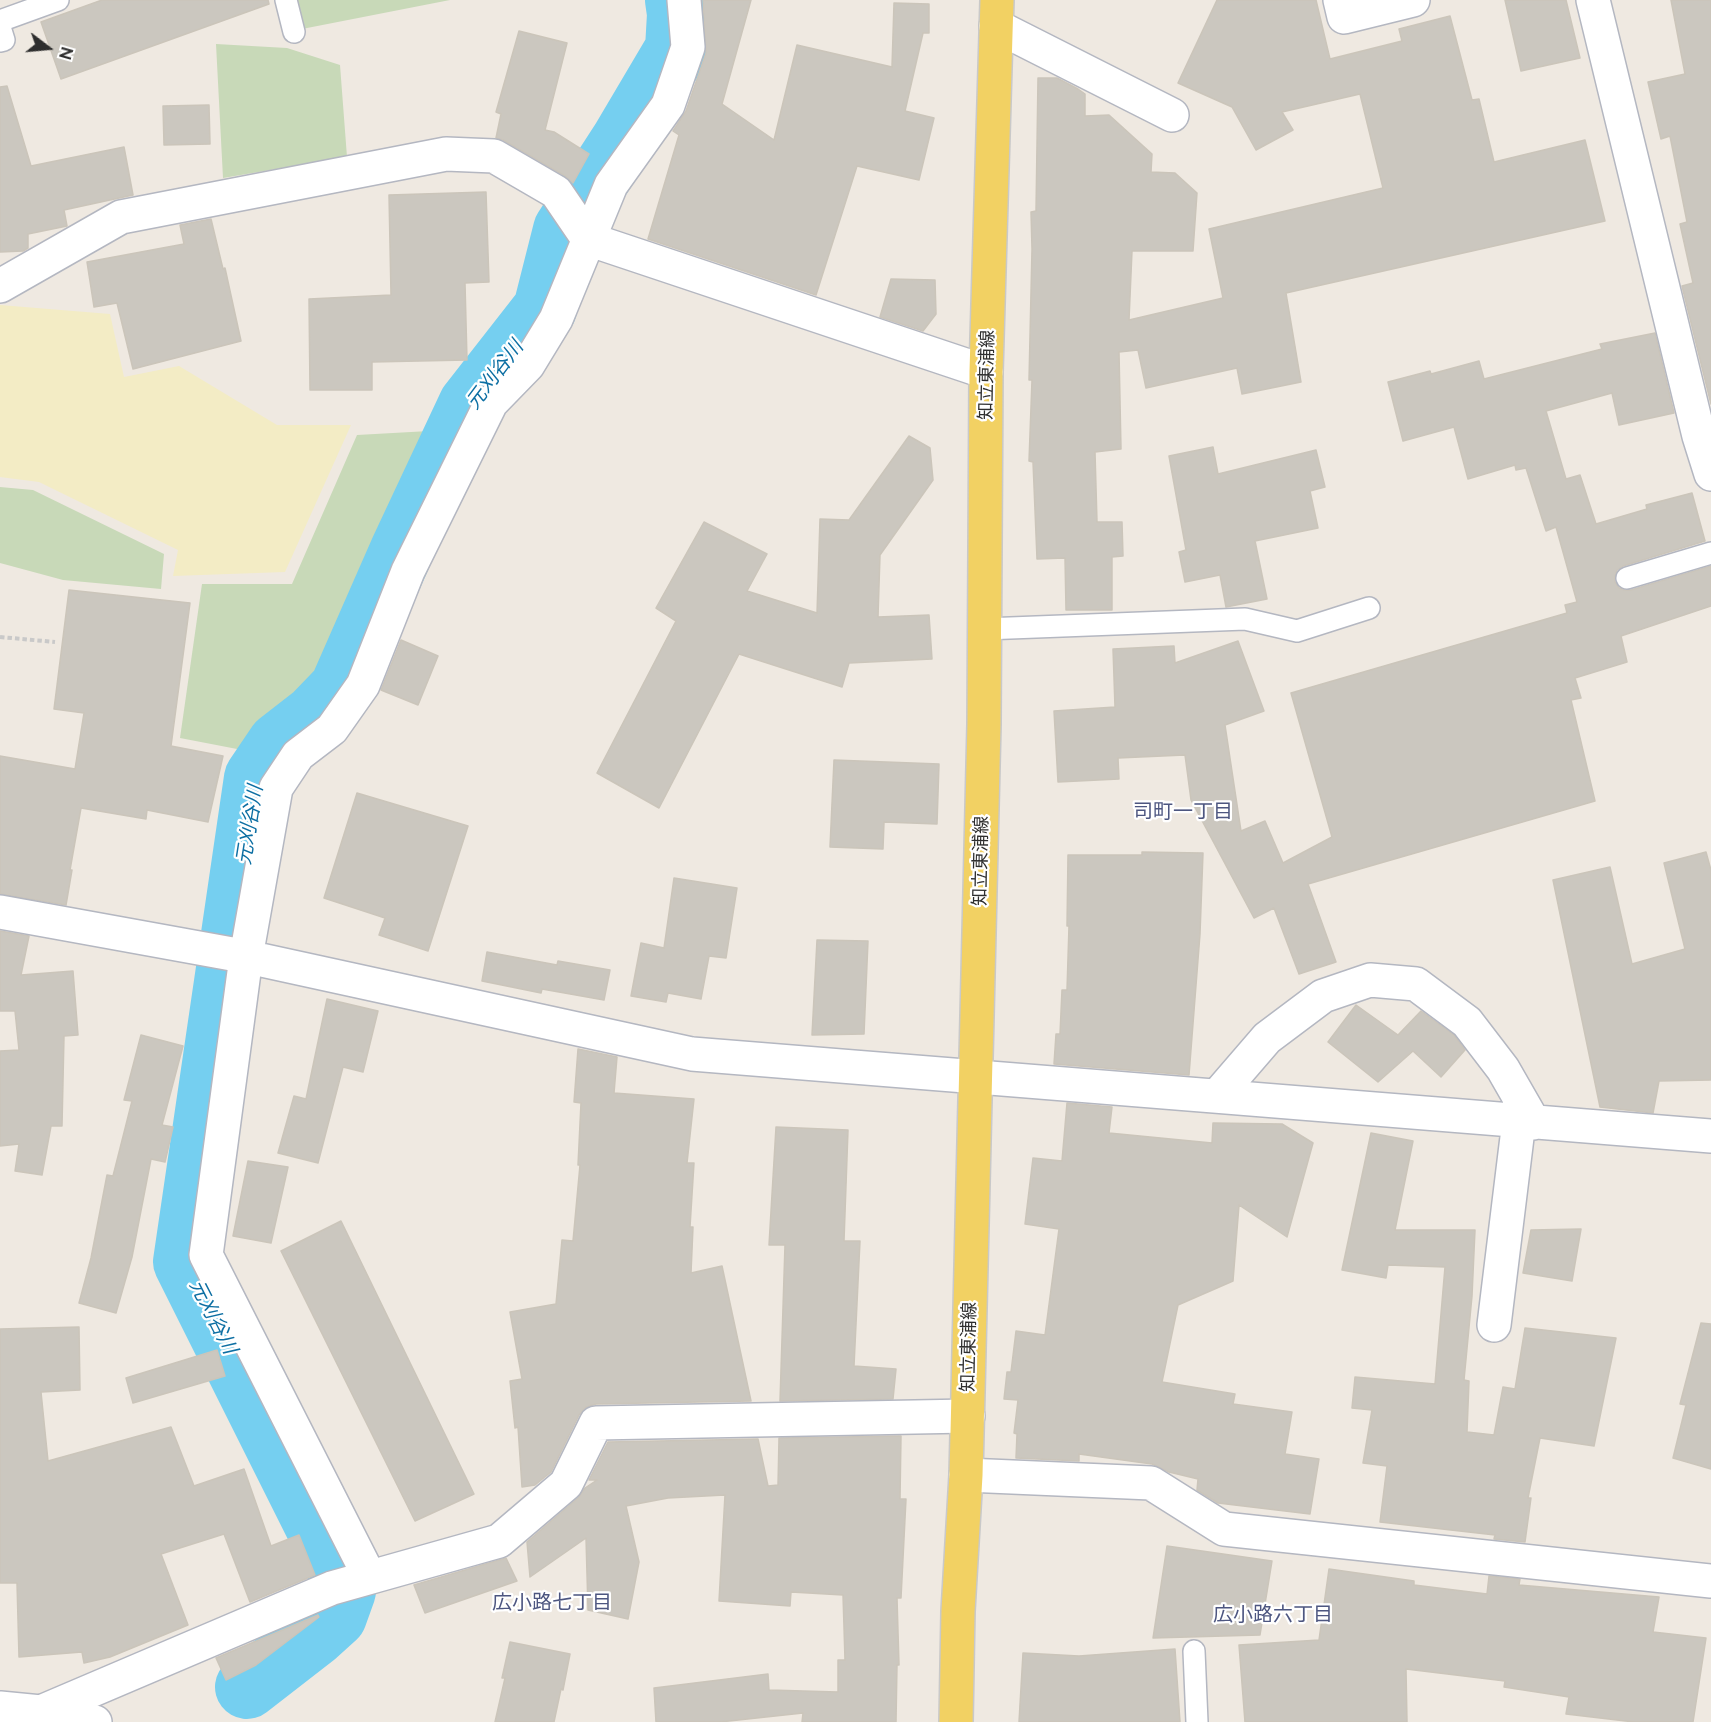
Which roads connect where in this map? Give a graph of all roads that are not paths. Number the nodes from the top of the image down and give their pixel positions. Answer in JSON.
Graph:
{"nodes":[{"id":1,"x":58,"y":0,"type":"edge"},
{"id":2,"x":286,"y":0,"type":"edge"},
{"id":3,"x":684,"y":0,"type":"edge"},
{"id":4,"x":1340,"y":0,"type":"edge"},
{"id":5,"x":1413,"y":0,"type":"edge"},
{"id":6,"x":1593,"y":0,"type":"edge"},
{"id":7,"x":996,"y":13,"type":"edge"},
{"id":8,"x":0,"y":21,"type":"edge"},
{"id":9,"x":0,"y":27,"type":"edge"},
{"id":10,"x":294,"y":32,"type":"dead end"},
{"id":11,"x":0,"y":41,"type":"edge"},
{"id":12,"x":1172,"y":115,"type":"dead end"},
{"id":13,"x":587,"y":238,"type":"junction"},
{"id":14,"x":0,"y":286,"type":"edge"},
{"id":15,"x":986,"y":372,"type":"junction"},
{"id":16,"x":1711,"y":474,"type":"edge"},
{"id":17,"x":1711,"y":553,"type":"edge"},
{"id":18,"x":1627,"y":579,"type":"dead end"},
{"id":19,"x":1369,"y":608,"type":"dead end"},
{"id":20,"x":984,"y":629,"type":"junction"},
{"id":21,"x":0,"y":912,"type":"edge"},
{"id":22,"x":244,"y":956,"type":"junction"},
{"id":23,"x":975,"y":1077,"type":"junction"},
{"id":24,"x":1217,"y":1096,"type":"junction"},
{"id":25,"x":1526,"y":1122,"type":"junction"},
{"id":26,"x":1711,"y":1136,"type":"edge"},
{"id":27,"x":1494,"y":1325,"type":"dead end"},
{"id":28,"x":968,"y":1416,"type":"junction"},
{"id":29,"x":966,"y":1475,"type":"junction"},
{"id":30,"x":353,"y":1581,"type":"junction"},
{"id":31,"x":1711,"y":1581,"type":"edge"},
{"id":32,"x":1194,"y":1651,"type":"dead end"},
{"id":33,"x":0,"y":1708,"type":"edge"},
{"id":34,"x":41,"y":1712,"type":"junction"},
{"id":35,"x":95,"y":1722,"type":"edge"},
{"id":36,"x":956,"y":1722,"type":"edge"},
{"id":37,"x":1197,"y":1722,"type":"edge"}],
"edges":[{"from":1,"to":8,"type":"lane"},
{"from":2,"to":10,"type":"lane"},
{"from":3,"to":13,"type":"street"},
{"from":4,"to":5,"type":"street"},
{"from":6,"to":16,"type":"street"},
{"from":7,"to":12,"type":"street"},
{"from":7,"to":15,"type":"main road","name":"知立東浦線"},
{"from":9,"to":11,"type":"lane"},
{"from":13,"to":14,"type":"street"},
{"from":13,"to":15,"type":"street"},
{"from":13,"to":22,"type":"street"},
{"from":15,"to":20,"type":"main road","name":"知立東浦線"},
{"from":17,"to":18,"type":"lane"},
{"from":19,"to":20,"type":"lane"},
{"from":20,"to":23,"type":"main road","name":"知立東浦線"},
{"from":21,"to":22,"type":"street"},
{"from":22,"to":23,"type":"street"},
{"from":22,"to":30,"type":"street"},
{"from":23,"to":24,"type":"street"},
{"from":23,"to":28,"type":"main road","name":"知立東浦線"},
{"from":24,"to":25,"type":"street"},
{"from":24,"to":25,"type":"street"},
{"from":25,"to":26,"type":"street"},
{"from":25,"to":27,"type":"street"},
{"from":28,"to":29,"type":"main road","name":"知立東浦線"},
{"from":28,"to":30,"type":"street"},
{"from":29,"to":31,"type":"street"},
{"from":29,"to":36,"type":"main road","name":"知立東浦線"},
{"from":30,"to":34,"type":"street"},
{"from":32,"to":37,"type":"lane"},
{"from":33,"to":34,"type":"street"},
{"from":34,"to":35,"type":"street"}]}
